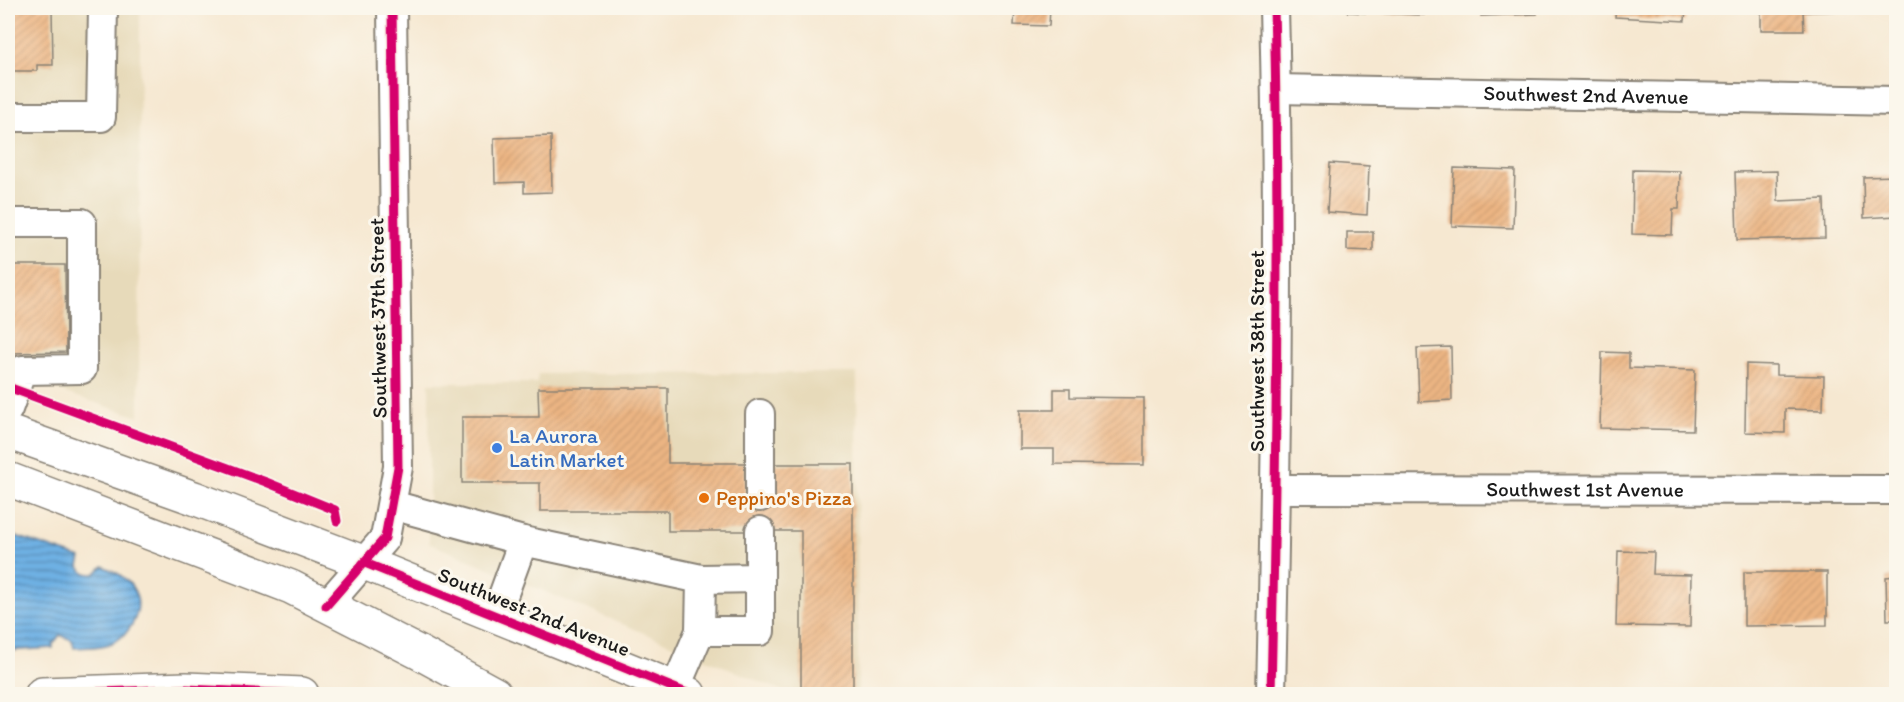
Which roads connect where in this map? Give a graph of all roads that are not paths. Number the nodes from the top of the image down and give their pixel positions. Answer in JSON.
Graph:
{"nodes":[{"id":1,"x":103,"y":8,"type":"edge"},
{"id":2,"x":392,"y":8,"type":"edge"},
{"id":3,"x":1274,"y":8,"type":"edge"},
{"id":4,"x":1276,"y":89,"type":"junction"},
{"id":5,"x":1896,"y":101,"type":"edge"},
{"id":6,"x":8,"y":117,"type":"edge"},
{"id":7,"x":8,"y":223,"type":"edge"},
{"id":8,"x":8,"y":409,"type":"edge"},
{"id":9,"x":760,"y":414,"type":"dead end"},
{"id":10,"x":8,"y":432,"type":"edge"},
{"id":11,"x":8,"y":479,"type":"edge"},
{"id":12,"x":1275,"y":489,"type":"junction"},
{"id":13,"x":1896,"y":490,"type":"edge"},
{"id":14,"x":760,"y":497,"type":"dead end"},
{"id":15,"x":392,"y":505,"type":"junction"},
{"id":16,"x":760,"y":531,"type":"dead end"},
{"id":17,"x":523,"y":541,"type":"junction"},
{"id":18,"x":365,"y":563,"type":"junction"},
{"id":19,"x":701,"y":579,"type":"junction"},
{"id":20,"x":760,"y":579,"type":"junction"},
{"id":21,"x":326,"y":606,"type":"junction"},
{"id":22,"x":496,"y":615,"type":"junction"},
{"id":23,"x":700,"y":631,"type":"junction"},
{"id":24,"x":186,"y":692,"type":"edge"},
{"id":25,"x":682,"y":692,"type":"edge"},
{"id":26,"x":42,"y":694,"type":"edge"},
{"id":27,"x":302,"y":694,"type":"edge"},
{"id":28,"x":495,"y":694,"type":"edge"},
{"id":29,"x":1271,"y":694,"type":"edge"}],
"edges":[{"from":1,"to":6,"type":"street"},
{"from":2,"to":15,"type":"street","name":"Southwest 37th Street"},
{"from":3,"to":4,"type":"street","name":"Southwest 38th Street"},
{"from":4,"to":5,"type":"street","name":"Southwest 2nd Avenue"},
{"from":4,"to":12,"type":"street","name":"Southwest 38th Street"},
{"from":7,"to":8,"type":"street"},
{"from":9,"to":14,"type":"street"},
{"from":10,"to":18,"type":"main road","name":"Southwest 2nd Avenue"},
{"from":11,"to":21,"type":"main road"},
{"from":12,"to":13,"type":"street","name":"Southwest 1st Avenue"},
{"from":12,"to":29,"type":"street","name":"Southwest 38th Street"},
{"from":15,"to":17,"type":"street"},
{"from":15,"to":18,"type":"street","name":"Southwest 37th Street"},
{"from":16,"to":20,"type":"street"},
{"from":17,"to":19,"type":"street"},
{"from":17,"to":22,"type":"street"},
{"from":18,"to":21,"type":"street","name":"Southwest 37th Street"},
{"from":18,"to":22,"type":"main road","name":"Southwest 2nd Avenue"},
{"from":19,"to":20,"type":"street"},
{"from":19,"to":23,"type":"street"},
{"from":20,"to":23,"type":"street"},
{"from":21,"to":28,"type":"main road"},
{"from":22,"to":25,"type":"main road","name":"Southwest 2nd Avenue"},
{"from":23,"to":25,"type":"street"},
{"from":24,"to":26,"type":"main road"},
{"from":24,"to":27,"type":"main road"}]}
